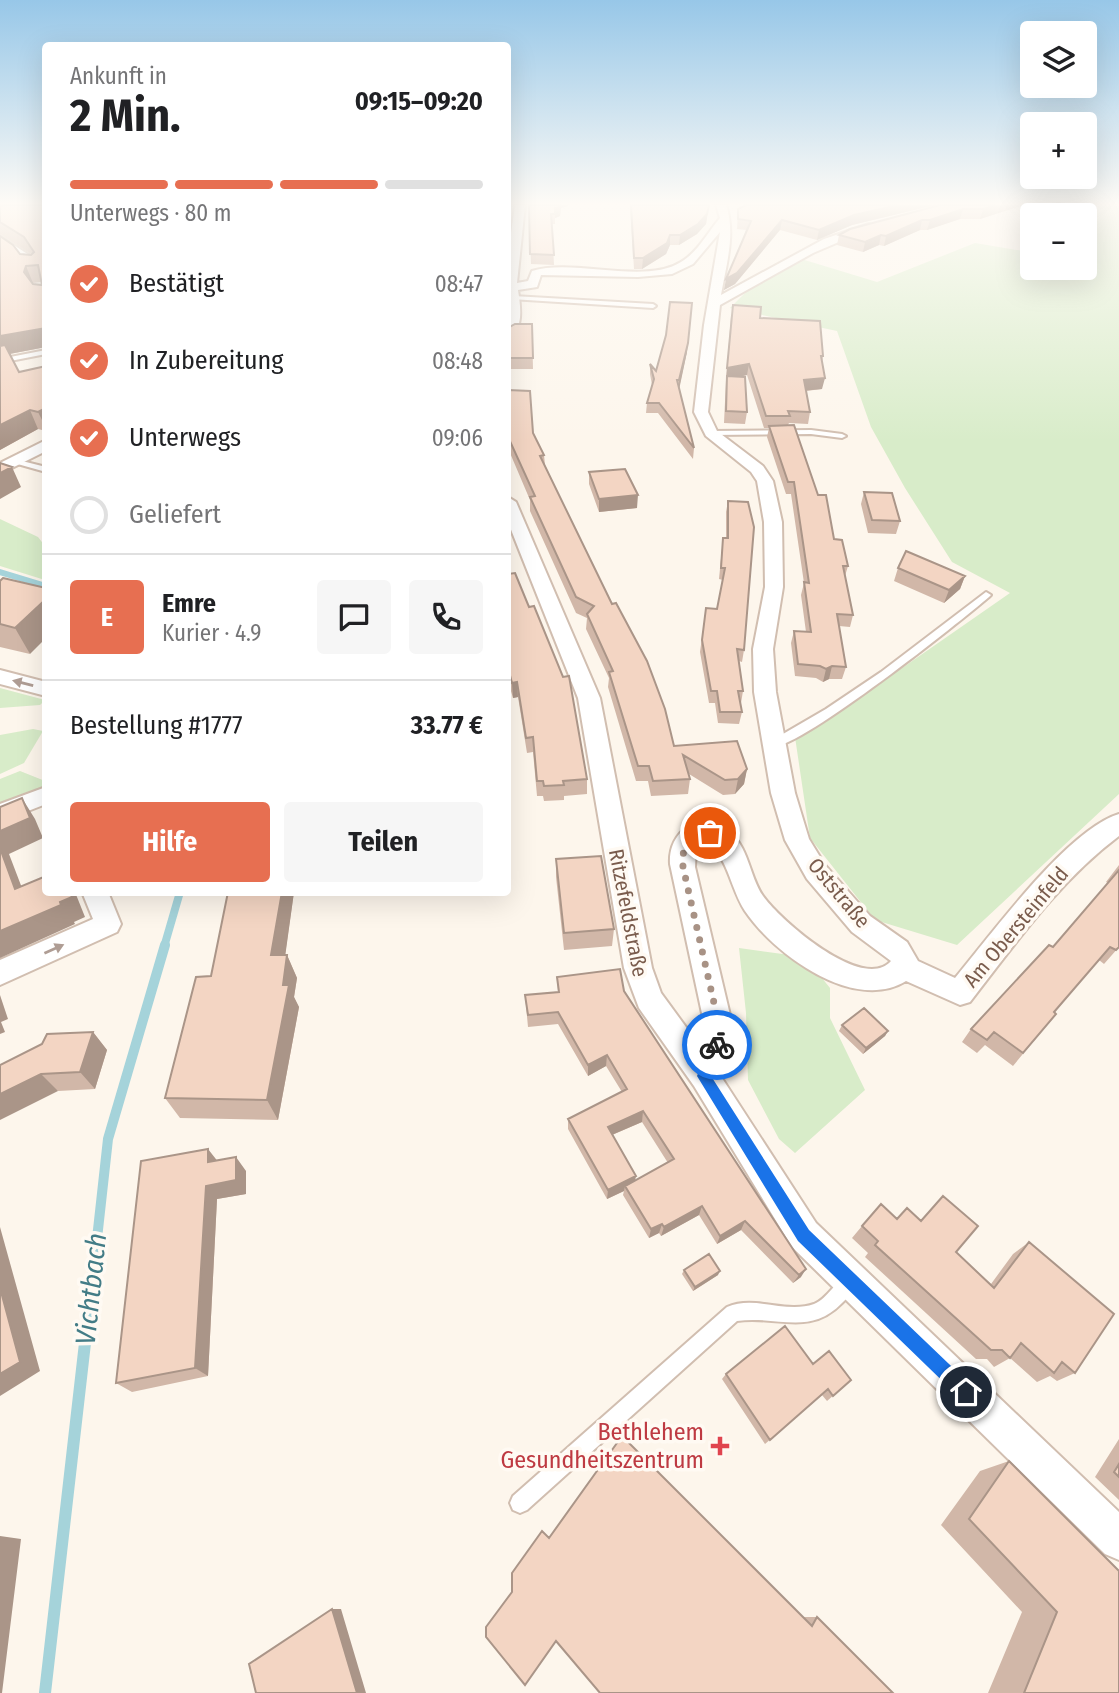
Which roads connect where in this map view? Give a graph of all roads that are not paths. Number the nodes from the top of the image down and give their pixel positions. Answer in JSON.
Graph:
{"nodes":[{"id":1,"x":512,"y":284,"type":"edge"},
{"id":2,"x":533,"y":284,"type":"edge"},
{"id":3,"x":717,"y":284,"type":"edge"},
{"id":4,"x":751,"y":284,"type":"edge"},
{"id":5,"x":512,"y":293,"type":"junction"},
{"id":6,"x":714,"y":303,"type":"junction"},
{"id":7,"x":653,"y":306,"type":"dead end"},
{"id":8,"x":511,"y":325,"type":"edge"},
{"id":9,"x":42,"y":353,"type":"edge"},
{"id":10,"x":0,"y":361,"type":"edge"},
{"id":11,"x":711,"y":433,"type":"junction"},
{"id":12,"x":842,"y":436,"type":"dead end"},
{"id":13,"x":42,"y":447,"type":"edge"},
{"id":14,"x":17,"y":461,"type":"junction"},
{"id":15,"x":0,"y":469,"type":"edge"},
{"id":16,"x":42,"y":469,"type":"edge"},
{"id":17,"x":511,"y":509,"type":"edge"},
{"id":18,"x":986,"y":595,"type":"dead end"},
{"id":19,"x":0,"y":677,"type":"edge"},
{"id":20,"x":42,"y":688,"type":"edge"},
{"id":21,"x":775,"y":744,"type":"junction"},
{"id":22,"x":42,"y":797,"type":"edge"},
{"id":23,"x":0,"y":813,"type":"edge"},
{"id":24,"x":1119,"y":823,"type":"edge"},
{"id":25,"x":96,"y":896,"type":"edge"},
{"id":26,"x":905,"y":968,"type":"junction"},
{"id":27,"x":0,"y":973,"type":"edge"},
{"id":28,"x":704,"y":1076,"type":"junction"},
{"id":29,"x":851,"y":1281,"type":"junction"},
{"id":30,"x":520,"y":1503,"type":"dead end"},
{"id":31,"x":1119,"y":1540,"type":"edge"}],
"edges":[{"from":1,"to":5,"type":"street"},
{"from":2,"to":5,"type":"street"},
{"from":3,"to":6,"type":"street"},
{"from":4,"to":6,"type":"street"},
{"from":5,"to":7,"type":"lane"},
{"from":5,"to":8,"type":"street"},
{"from":6,"to":11,"type":"street"},
{"from":9,"to":10,"type":"lane"},
{"from":11,"to":12,"type":"lane"},
{"from":11,"to":21,"type":"street","name":"Oststraße"},
{"from":13,"to":14,"type":"street"},
{"from":14,"to":15,"type":"street"},
{"from":14,"to":16,"type":"lane"},
{"from":17,"to":28,"type":"street","name":"Ritzefeldstraße"},
{"from":18,"to":21,"type":"lane"},
{"from":20,"to":19,"type":"street","one_way":true},
{"from":21,"to":26,"type":"street","name":"Oststraße"},
{"from":22,"to":23,"type":"street"},
{"from":24,"to":26,"type":"street","name":"Am Obersteinfeld"},
{"from":27,"to":25,"type":"street","one_way":true},
{"from":26,"to":28,"type":"street"},
{"from":28,"to":29,"type":"street","name":"Ritzefeldstraße"},
{"from":29,"to":30,"type":"lane"},
{"from":29,"to":31,"type":"street","name":"Ritzefeldstraße"}]}
